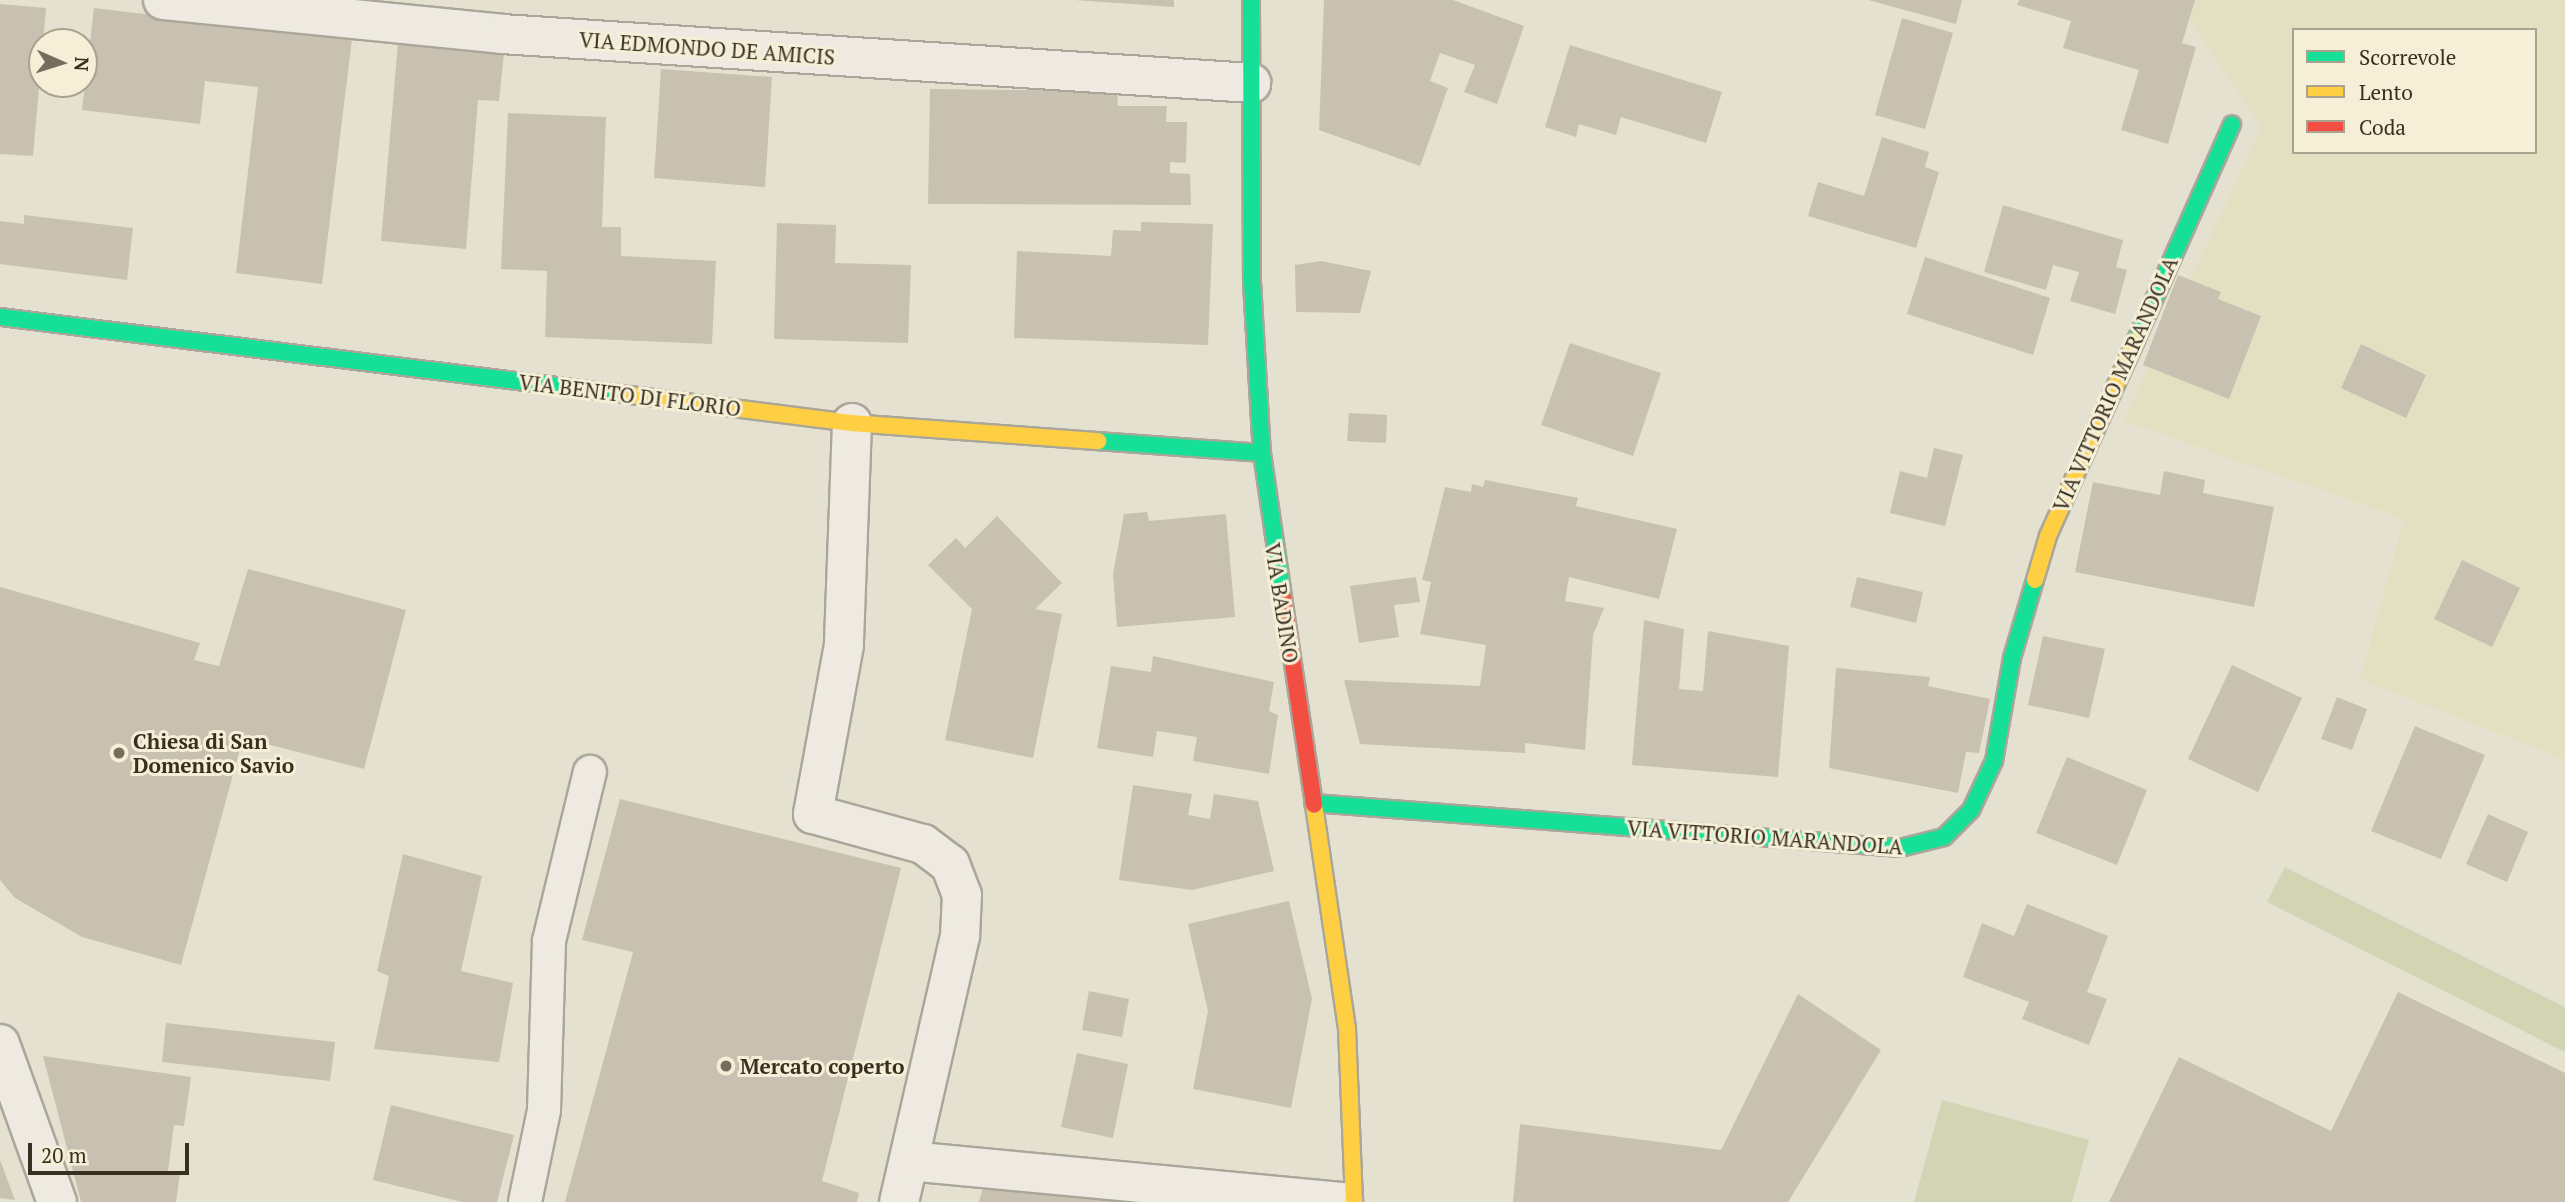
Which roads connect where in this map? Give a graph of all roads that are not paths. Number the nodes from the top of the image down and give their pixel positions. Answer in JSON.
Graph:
{"nodes":[{"id":1,"x":163,"y":0,"type":"edge"},
{"id":2,"x":1251,"y":0,"type":"edge"},
{"id":3,"x":1251,"y":83,"type":"junction"},
{"id":4,"x":2232,"y":124,"type":"dead end"},
{"id":5,"x":0,"y":317,"type":"edge"},
{"id":6,"x":852,"y":423,"type":"junction"},
{"id":7,"x":1262,"y":453,"type":"junction"},
{"id":8,"x":590,"y":772,"type":"dead end"},
{"id":9,"x":1313,"y":803,"type":"junction"},
{"id":10,"x":0,"y":1044,"type":"edge"},
{"id":11,"x":909,"y":1161,"type":"junction"},
{"id":12,"x":57,"y":1202,"type":"edge"},
{"id":13,"x":524,"y":1202,"type":"edge"},
{"id":14,"x":898,"y":1202,"type":"edge"},
{"id":15,"x":1343,"y":1202,"type":"edge"},
{"id":16,"x":1354,"y":1202,"type":"edge"}],
"edges":[{"from":1,"to":3,"type":"street","name":"VIA EDMONDO DE AMICIS"},
{"from":2,"to":3,"type":"street","name":"VIA BADINO"},
{"from":3,"to":7,"type":"street","name":"VIA BADINO"},
{"from":4,"to":9,"type":"street","name":"VIA VITTORIO MARANDOLA"},
{"from":5,"to":6,"type":"street","name":"VIA BENITO DI FLORIO"},
{"from":6,"to":7,"type":"street","name":"VIA BENITO DI FLORIO"},
{"from":6,"to":11,"type":"street"},
{"from":7,"to":9,"type":"street","name":"VIA BADINO"},
{"from":8,"to":13,"type":"lane"},
{"from":9,"to":16,"type":"street","name":"VIA BADINO"},
{"from":10,"to":12,"type":"street"},
{"from":11,"to":14,"type":"street"},
{"from":11,"to":15,"type":"street"}]}
